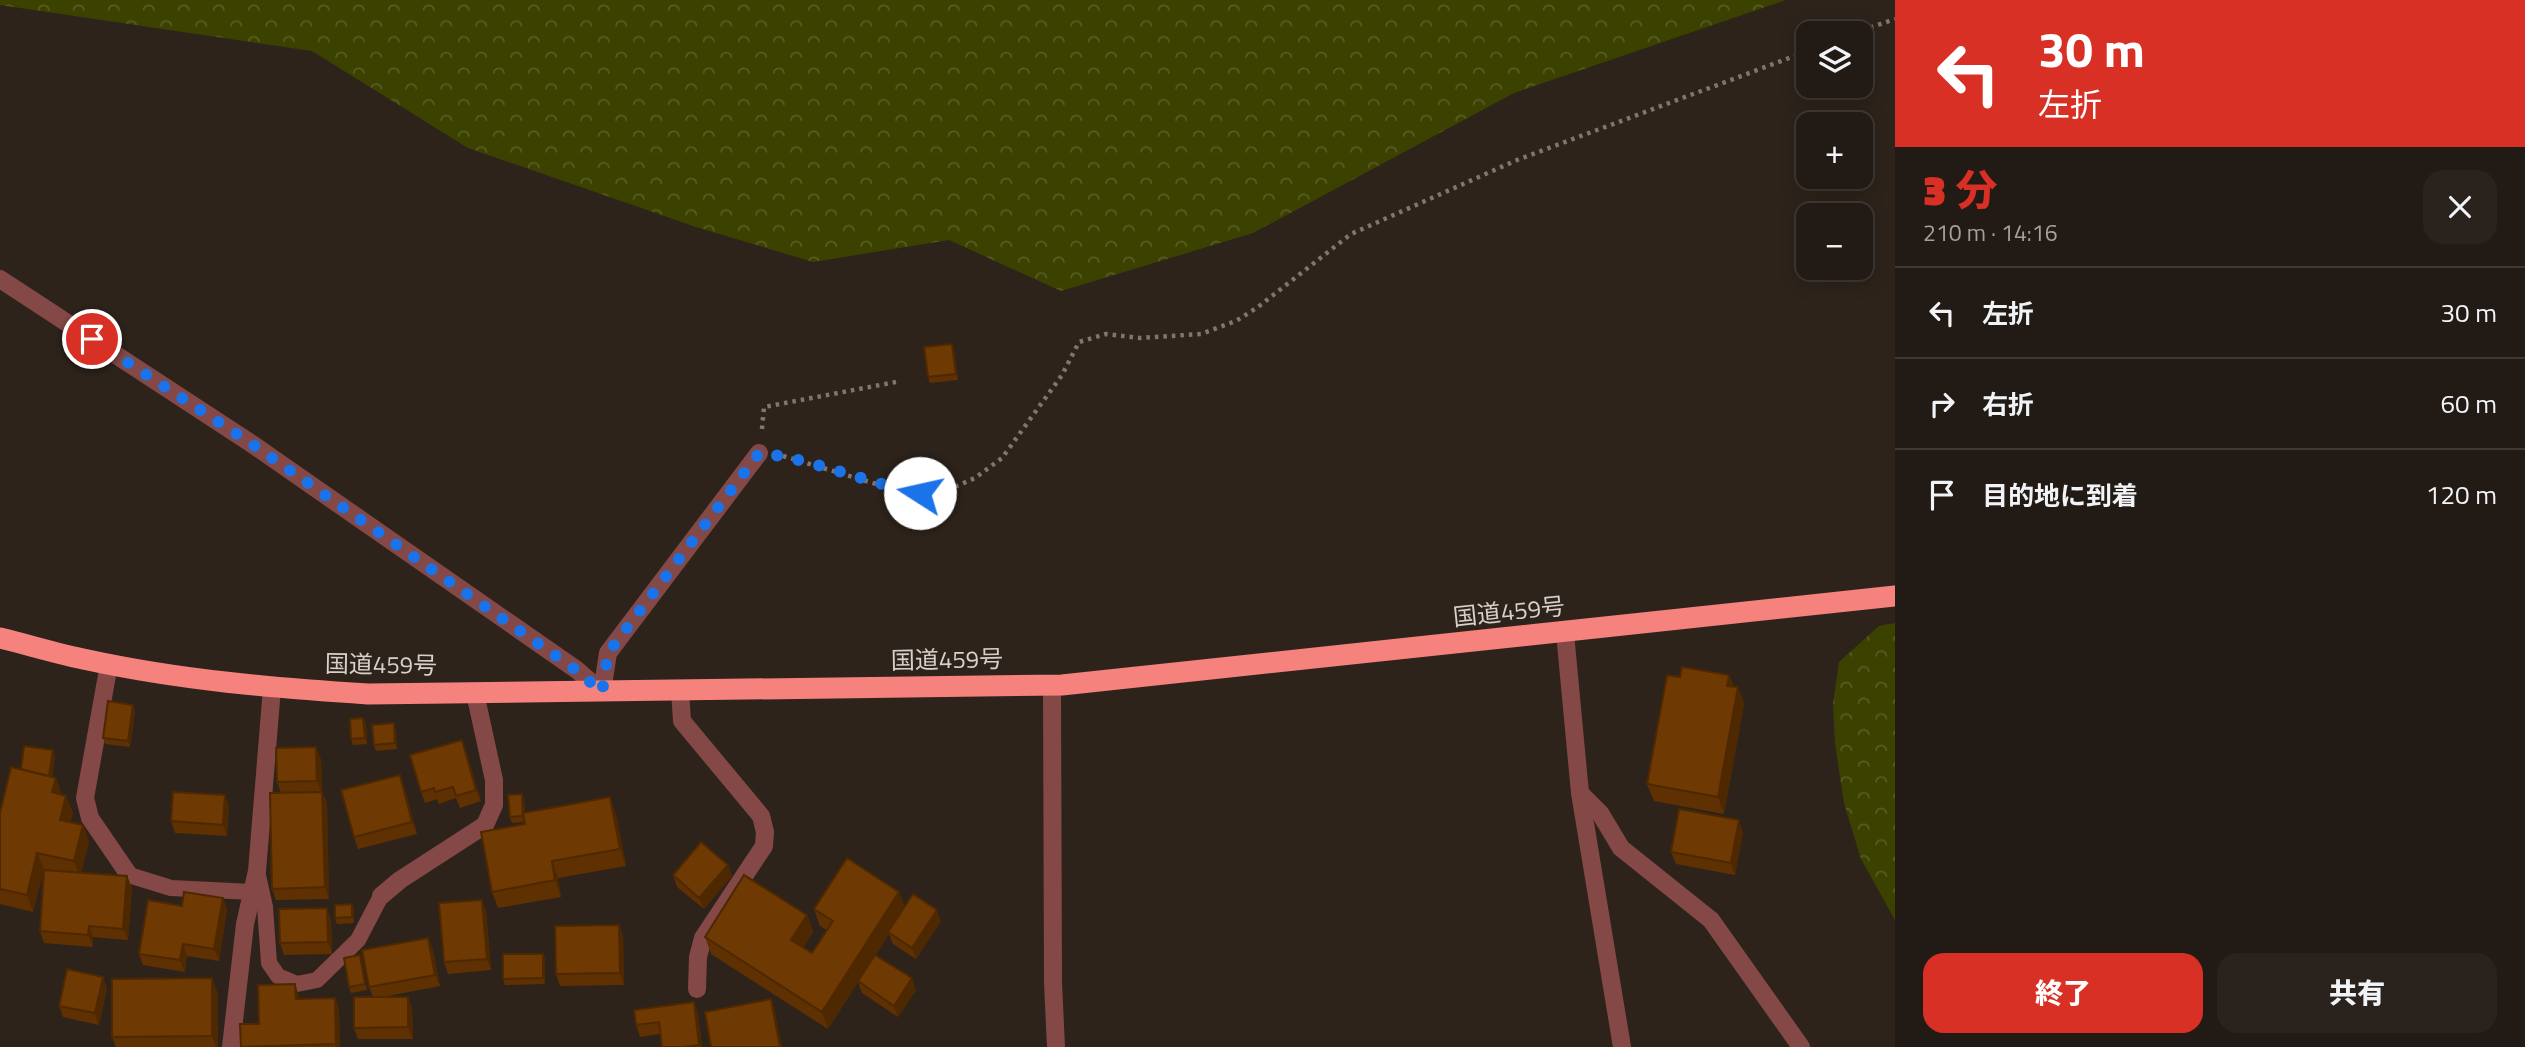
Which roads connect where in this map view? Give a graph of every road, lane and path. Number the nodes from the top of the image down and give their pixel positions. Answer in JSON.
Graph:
{"nodes":[{"id":1,"x":1895,"y":19,"type":"edge"},
{"id":2,"x":1873,"y":27,"type":"edge"},
{"id":3,"x":1796,"y":55,"type":"edge"},
{"id":4,"x":0,"y":279,"type":"edge"},
{"id":5,"x":895,"y":382,"type":"dead end"},
{"id":6,"x":759,"y":453,"type":"junction"},
{"id":7,"x":1895,"y":596,"type":"edge"},
{"id":8,"x":1565,"y":633,"type":"junction"},
{"id":9,"x":0,"y":638,"type":"edge"},
{"id":10,"x":109,"y":664,"type":"junction"},
{"id":11,"x":1052,"y":685,"type":"junction"},
{"id":12,"x":272,"y":688,"type":"junction"},
{"id":13,"x":680,"y":691,"type":"junction"},
{"id":14,"x":602,"y":692,"type":"junction"},
{"id":15,"x":475,"y":693,"type":"junction"},
{"id":16,"x":1580,"y":793,"type":"junction"},
{"id":17,"x":257,"y":871,"type":"junction"},
{"id":18,"x":129,"y":875,"type":"joint"},
{"id":19,"x":252,"y":892,"type":"junction"},
{"id":20,"x":381,"y":896,"type":"joint"},
{"id":21,"x":696,"y":989,"type":"dead end"},
{"id":22,"x":232,"y":1047,"type":"edge"},
{"id":23,"x":1056,"y":1047,"type":"edge"},
{"id":24,"x":1622,"y":1047,"type":"edge"},
{"id":25,"x":1801,"y":1047,"type":"edge"}],
"edges":[{"from":1,"to":2,"type":"path"},
{"from":3,"to":6,"type":"path"},
{"from":4,"to":14,"type":"street"},
{"from":5,"to":6,"type":"path"},
{"from":6,"to":14,"type":"street"},
{"from":7,"to":8,"type":"highway","name":"国道459号"},
{"from":8,"to":11,"type":"highway","name":"国道459号"},
{"from":8,"to":16,"type":"street"},
{"from":9,"to":10,"type":"highway","name":"国道459号"},
{"from":10,"to":12,"type":"highway","name":"国道459号"},
{"from":10,"to":18,"type":"street"},
{"from":11,"to":13,"type":"highway","name":"国道459号"},
{"from":11,"to":23,"type":"street"},
{"from":12,"to":15,"type":"highway","name":"国道459号"},
{"from":12,"to":17,"type":"street"},
{"from":13,"to":14,"type":"highway","name":"国道459号"},
{"from":13,"to":21,"type":"street"},
{"from":14,"to":15,"type":"highway","name":"国道459号"},
{"from":15,"to":20,"type":"street"},
{"from":16,"to":24,"type":"street"},
{"from":16,"to":25,"type":"street"},
{"from":17,"to":19,"type":"street"},
{"from":17,"to":20,"type":"lane"},
{"from":18,"to":19,"type":"lane"},
{"from":19,"to":22,"type":"street"}]}
